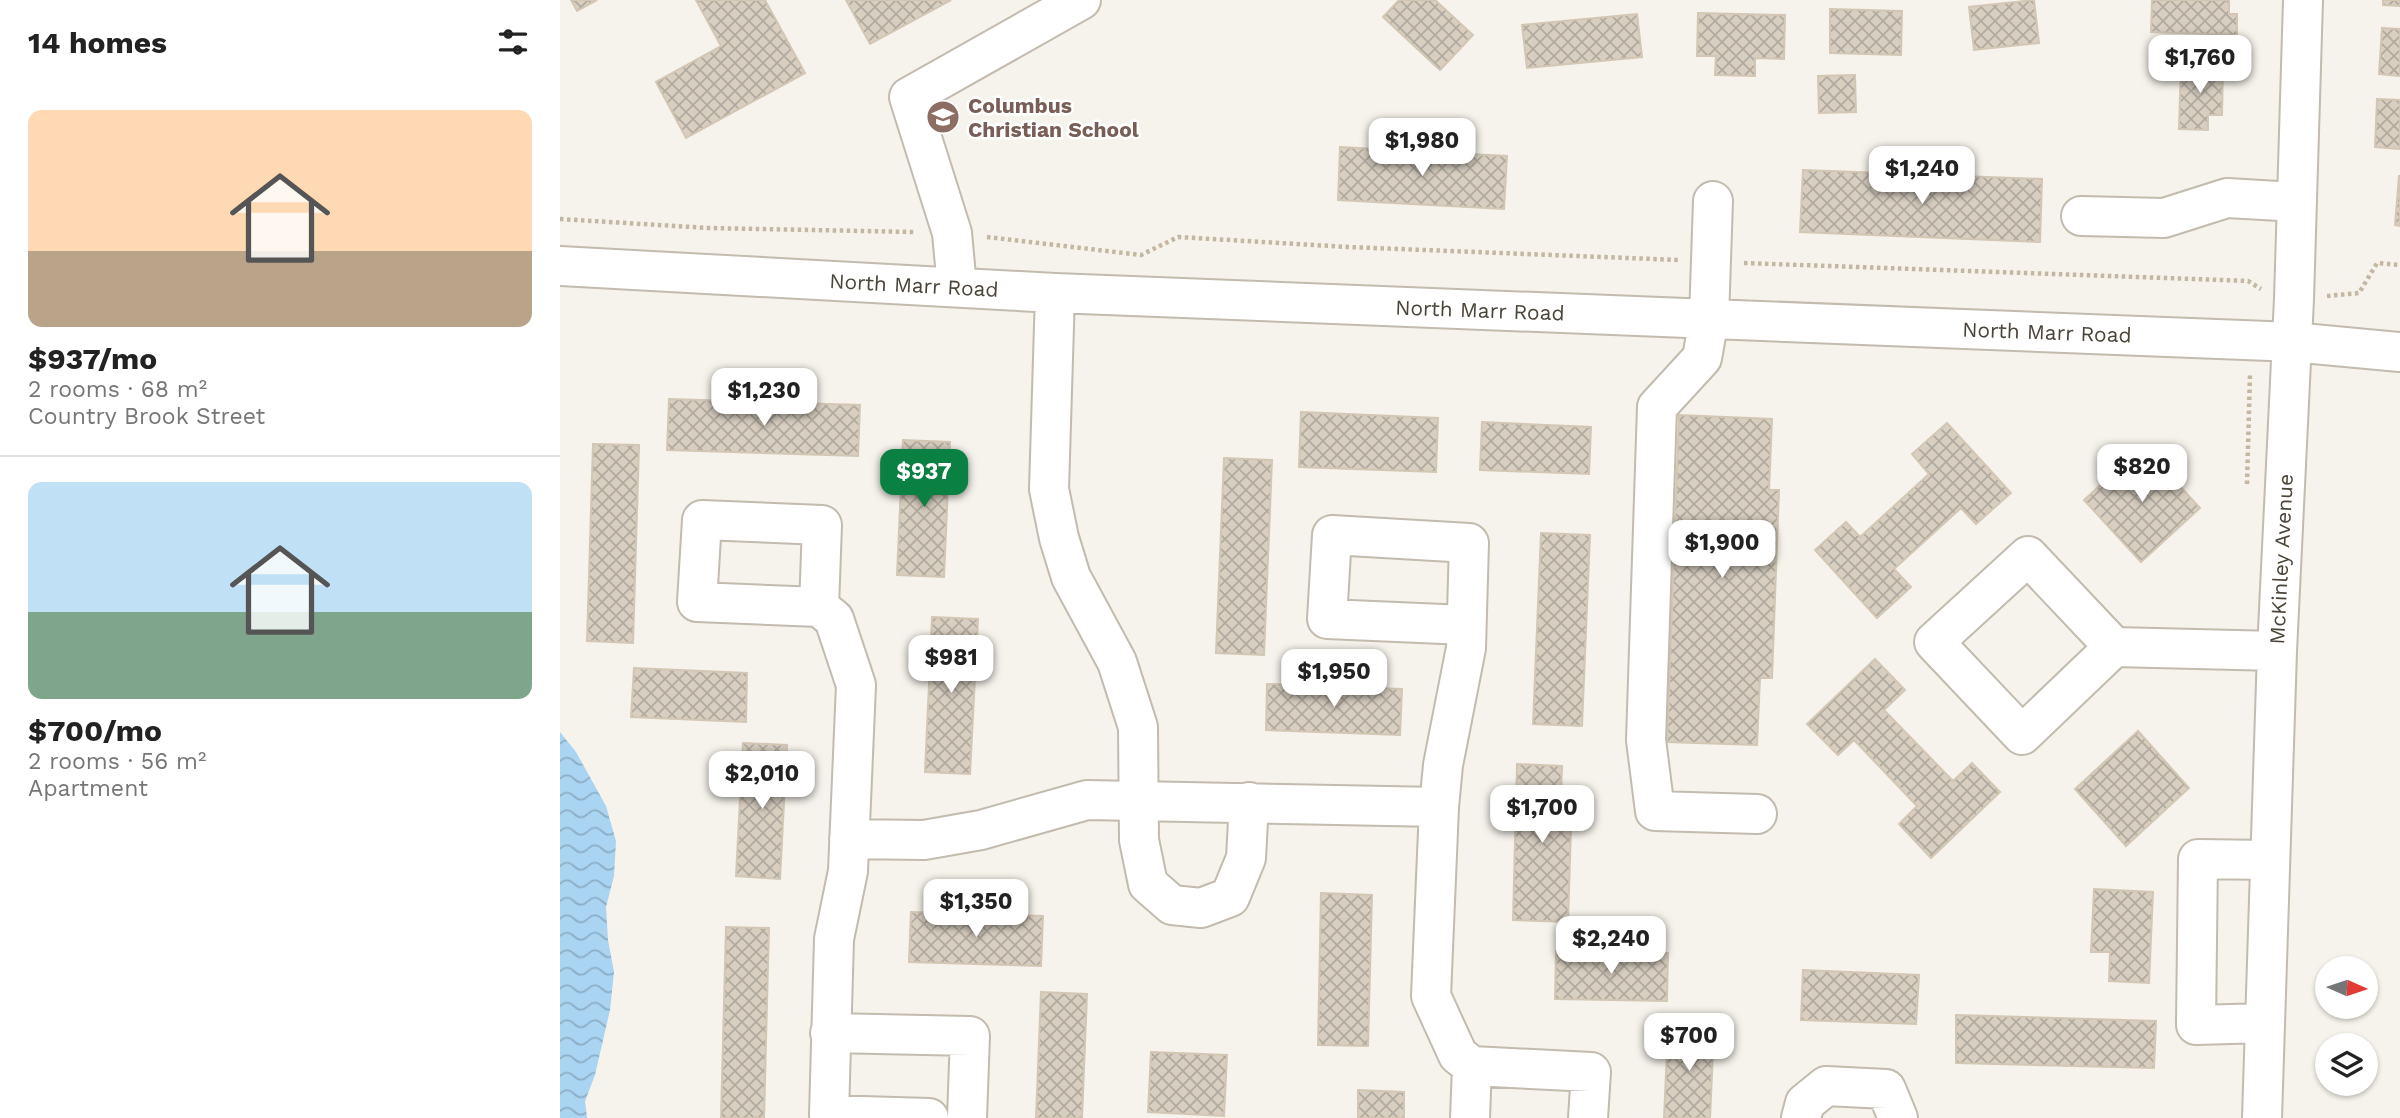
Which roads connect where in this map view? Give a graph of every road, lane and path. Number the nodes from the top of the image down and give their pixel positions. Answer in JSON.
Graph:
{"nodes":[{"id":1,"x":1081,"y":0,"type":"edge"},
{"id":2,"x":2303,"y":0,"type":"edge"},
{"id":3,"x":1713,"y":201,"type":"dead end"},
{"id":4,"x":2297,"y":202,"type":"junction"},
{"id":5,"x":2081,"y":216,"type":"dead end"},
{"id":6,"x":560,"y":219,"type":"edge"},
{"id":7,"x":952,"y":233,"type":"junction"},
{"id":8,"x":1712,"y":261,"type":"junction"},
{"id":9,"x":2400,"y":265,"type":"edge"},
{"id":10,"x":560,"y":266,"type":"edge"},
{"id":11,"x":957,"y":287,"type":"junction"},
{"id":12,"x":1055,"y":293,"type":"junction"},
{"id":13,"x":2294,"y":299,"type":"junction"},
{"id":14,"x":1709,"y":319,"type":"junction"},
{"id":15,"x":2292,"y":342,"type":"junction"},
{"id":16,"x":2400,"y":352,"type":"edge"},
{"id":17,"x":818,"y":607,"type":"dead end"},
{"id":18,"x":1466,"y":625,"type":"dead end"},
{"id":19,"x":2115,"y":647,"type":"junction"},
{"id":20,"x":2277,"y":651,"type":"junction"},
{"id":21,"x":1139,"y":799,"type":"junction"},
{"id":22,"x":1249,"y":802,"type":"junction"},
{"id":23,"x":1439,"y":807,"type":"junction"},
{"id":24,"x":1757,"y":814,"type":"dead end"},
{"id":25,"x":849,"y":839,"type":"junction"},
{"id":26,"x":2270,"y":860,"type":"junction"},
{"id":27,"x":2265,"y":1023,"type":"junction"},
{"id":28,"x":831,"y":1033,"type":"junction"},
{"id":29,"x":1472,"y":1066,"type":"junction"},
{"id":30,"x":929,"y":1118,"type":"edge"},
{"id":31,"x":967,"y":1118,"type":"edge"},
{"id":32,"x":1470,"y":1118,"type":"edge"},
{"id":33,"x":1588,"y":1118,"type":"edge"},
{"id":34,"x":1801,"y":1118,"type":"edge"},
{"id":35,"x":1898,"y":1118,"type":"edge"},
{"id":36,"x":2262,"y":1118,"type":"edge"}],
"edges":[{"from":1,"to":7,"type":"street"},
{"from":2,"to":4,"type":"street","name":"McKinley Avenue"},
{"from":3,"to":8,"type":"street"},
{"from":4,"to":5,"type":"street"},
{"from":4,"to":13,"type":"street","name":"McKinley Avenue"},
{"from":6,"to":7,"type":"path"},
{"from":7,"to":8,"type":"path"},
{"from":7,"to":11,"type":"street"},
{"from":8,"to":13,"type":"path"},
{"from":8,"to":14,"type":"street"},
{"from":9,"to":13,"type":"path"},
{"from":10,"to":11,"type":"street","name":"North Marr Road"},
{"from":11,"to":12,"type":"street","name":"North Marr Road"},
{"from":12,"to":14,"type":"street","name":"North Marr Road"},
{"from":12,"to":21,"type":"street"},
{"from":13,"to":15,"type":"street","name":"McKinley Avenue"},
{"from":14,"to":15,"type":"street","name":"North Marr Road"},
{"from":14,"to":24,"type":"street"},
{"from":15,"to":16,"type":"street","name":"North Marr Road"},
{"from":15,"to":20,"type":"street","name":"McKinley Avenue"},
{"from":17,"to":25,"type":"street"},
{"from":18,"to":23,"type":"street"},
{"from":19,"to":19,"type":"street"},
{"from":19,"to":20,"type":"street"},
{"from":20,"to":26,"type":"street","name":"McKinley Avenue"},
{"from":21,"to":22,"type":"street"},
{"from":21,"to":22,"type":"street"},
{"from":21,"to":25,"type":"street"},
{"from":22,"to":23,"type":"street"},
{"from":23,"to":29,"type":"street"},
{"from":25,"to":28,"type":"street"},
{"from":26,"to":27,"type":"street","name":"McKinley Avenue"},
{"from":26,"to":27,"type":"street"},
{"from":27,"to":36,"type":"street","name":"McKinley Avenue"},
{"from":28,"to":30,"type":"street"},
{"from":28,"to":31,"type":"street"},
{"from":29,"to":32,"type":"street"},
{"from":29,"to":33,"type":"street"},
{"from":34,"to":35,"type":"street"}]}
